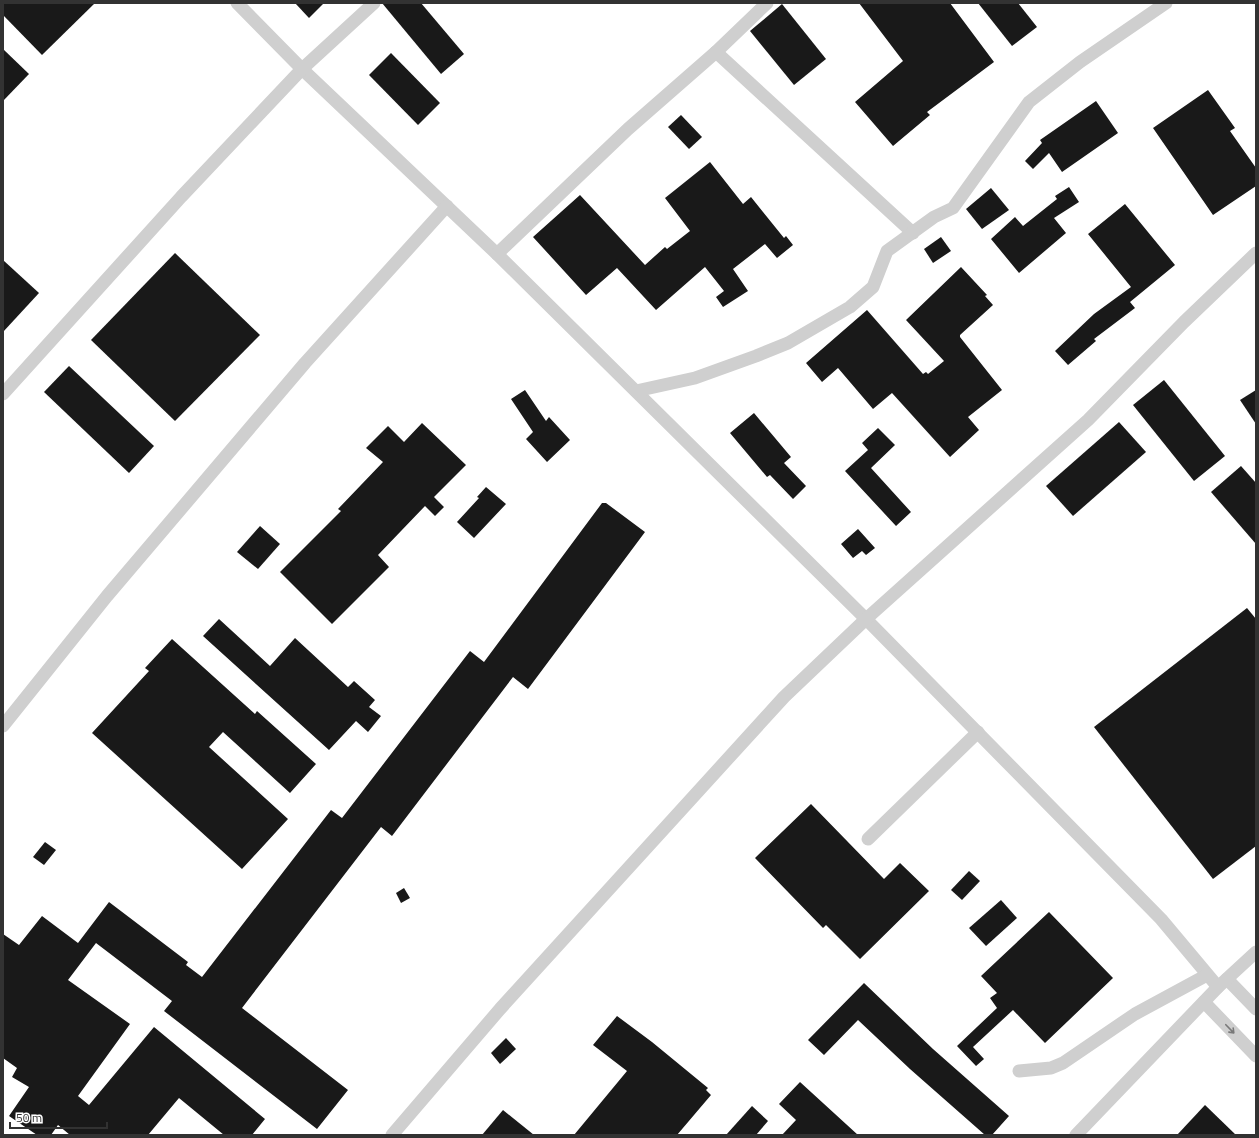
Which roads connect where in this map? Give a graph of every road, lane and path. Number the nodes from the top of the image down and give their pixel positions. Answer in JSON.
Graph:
{"nodes":[{"id":1,"x":237,"y":3,"type":"edge"},
{"id":2,"x":374,"y":3,"type":"edge"},
{"id":3,"x":767,"y":3,"type":"edge"},
{"id":4,"x":1166,"y":3,"type":"edge"},
{"id":5,"x":716,"y":52,"type":"junction"},
{"id":6,"x":302,"y":69,"type":"junction"},
{"id":7,"x":447,"y":206,"type":"junction"},
{"id":8,"x":913,"y":233,"type":"junction"},
{"id":9,"x":497,"y":254,"type":"junction"},
{"id":10,"x":1256,"y":254,"type":"edge"},
{"id":11,"x":636,"y":391,"type":"junction"},
{"id":12,"x":3,"y":394,"type":"edge"},
{"id":13,"x":866,"y":619,"type":"junction"},
{"id":14,"x":3,"y":726,"type":"edge"},
{"id":15,"x":978,"y":732,"type":"junction"},
{"id":16,"x":868,"y":839,"type":"dead end"},
{"id":17,"x":1256,"y":952,"type":"edge"},
{"id":18,"x":1207,"y":975,"type":"junction"},
{"id":19,"x":1222,"y":983,"type":"junction"},
{"id":20,"x":1204,"y":1002,"type":"junction"},
{"id":21,"x":1256,"y":1009,"type":"edge"},
{"id":22,"x":1256,"y":1056,"type":"edge"},
{"id":23,"x":1019,"y":1071,"type":"dead end"},
{"id":24,"x":392,"y":1135,"type":"edge"},
{"id":25,"x":1076,"y":1135,"type":"edge"}],
"edges":[{"from":1,"to":6,"type":"street"},
{"from":2,"to":6,"type":"street"},
{"from":3,"to":5,"type":"street"},
{"from":4,"to":8,"type":"street"},
{"from":5,"to":8,"type":"street"},
{"from":5,"to":9,"type":"street"},
{"from":6,"to":7,"type":"street"},
{"from":6,"to":12,"type":"street"},
{"from":7,"to":9,"type":"street"},
{"from":7,"to":14,"type":"street"},
{"from":8,"to":11,"type":"street"},
{"from":9,"to":11,"type":"street"},
{"from":10,"to":13,"type":"street"},
{"from":11,"to":13,"type":"street"},
{"from":13,"to":15,"type":"street"},
{"from":13,"to":24,"type":"street"},
{"from":15,"to":16,"type":"street"},
{"from":15,"to":18,"type":"street"},
{"from":17,"to":19,"type":"street"},
{"from":18,"to":19,"type":"street"},
{"from":18,"to":23,"type":"street"},
{"from":19,"to":20,"type":"street"},
{"from":19,"to":21,"type":"street"},
{"from":20,"to":22,"type":"street","one_way":true},
{"from":20,"to":25,"type":"street"}]}
